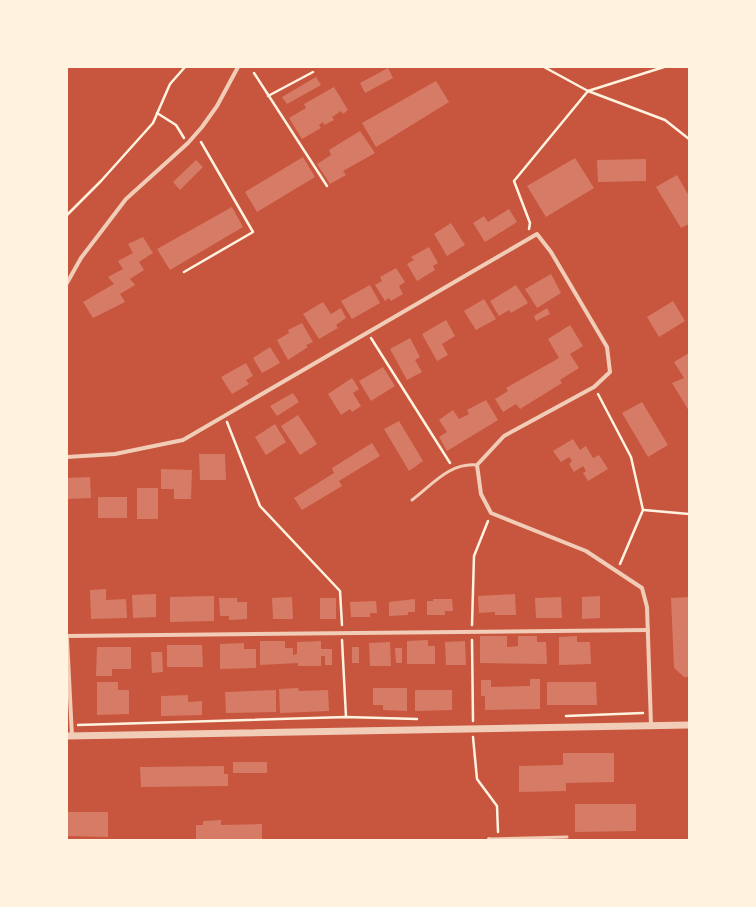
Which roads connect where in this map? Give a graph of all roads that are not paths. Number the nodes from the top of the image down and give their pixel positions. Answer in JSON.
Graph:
{"nodes":[{"id":1,"x":238,"y":67,"type":"edge"},
{"id":2,"x":67,"y":283,"type":"edge"},
{"id":3,"x":67,"y":457,"type":"edge"},
{"id":4,"x":477,"y":465,"type":"junction"},
{"id":5,"x":412,"y":500,"type":"dead end"},
{"id":6,"x":648,"y":630,"type":"junction"},
{"id":7,"x":67,"y":637,"type":"edge"},
{"id":8,"x":651,"y":726,"type":"junction"},
{"id":9,"x":689,"y":726,"type":"edge"},
{"id":10,"x":69,"y":736,"type":"edge"},
{"id":11,"x":567,"y":837,"type":"dead end"},
{"id":12,"x":498,"y":839,"type":"edge"},
{"id":13,"x":489,"y":840,"type":"edge"}],
"edges":[{"from":1,"to":2,"type":"street"},
{"from":3,"to":4,"type":"street"},
{"from":4,"to":5,"type":"lane"},
{"from":4,"to":6,"type":"street"},
{"from":6,"to":7,"type":"street"},
{"from":6,"to":8,"type":"street"},
{"from":7,"to":10,"type":"street"},
{"from":8,"to":9,"type":"street"},
{"from":8,"to":10,"type":"street"},
{"from":11,"to":12,"type":"lane"},
{"from":12,"to":13,"type":"lane"}]}
